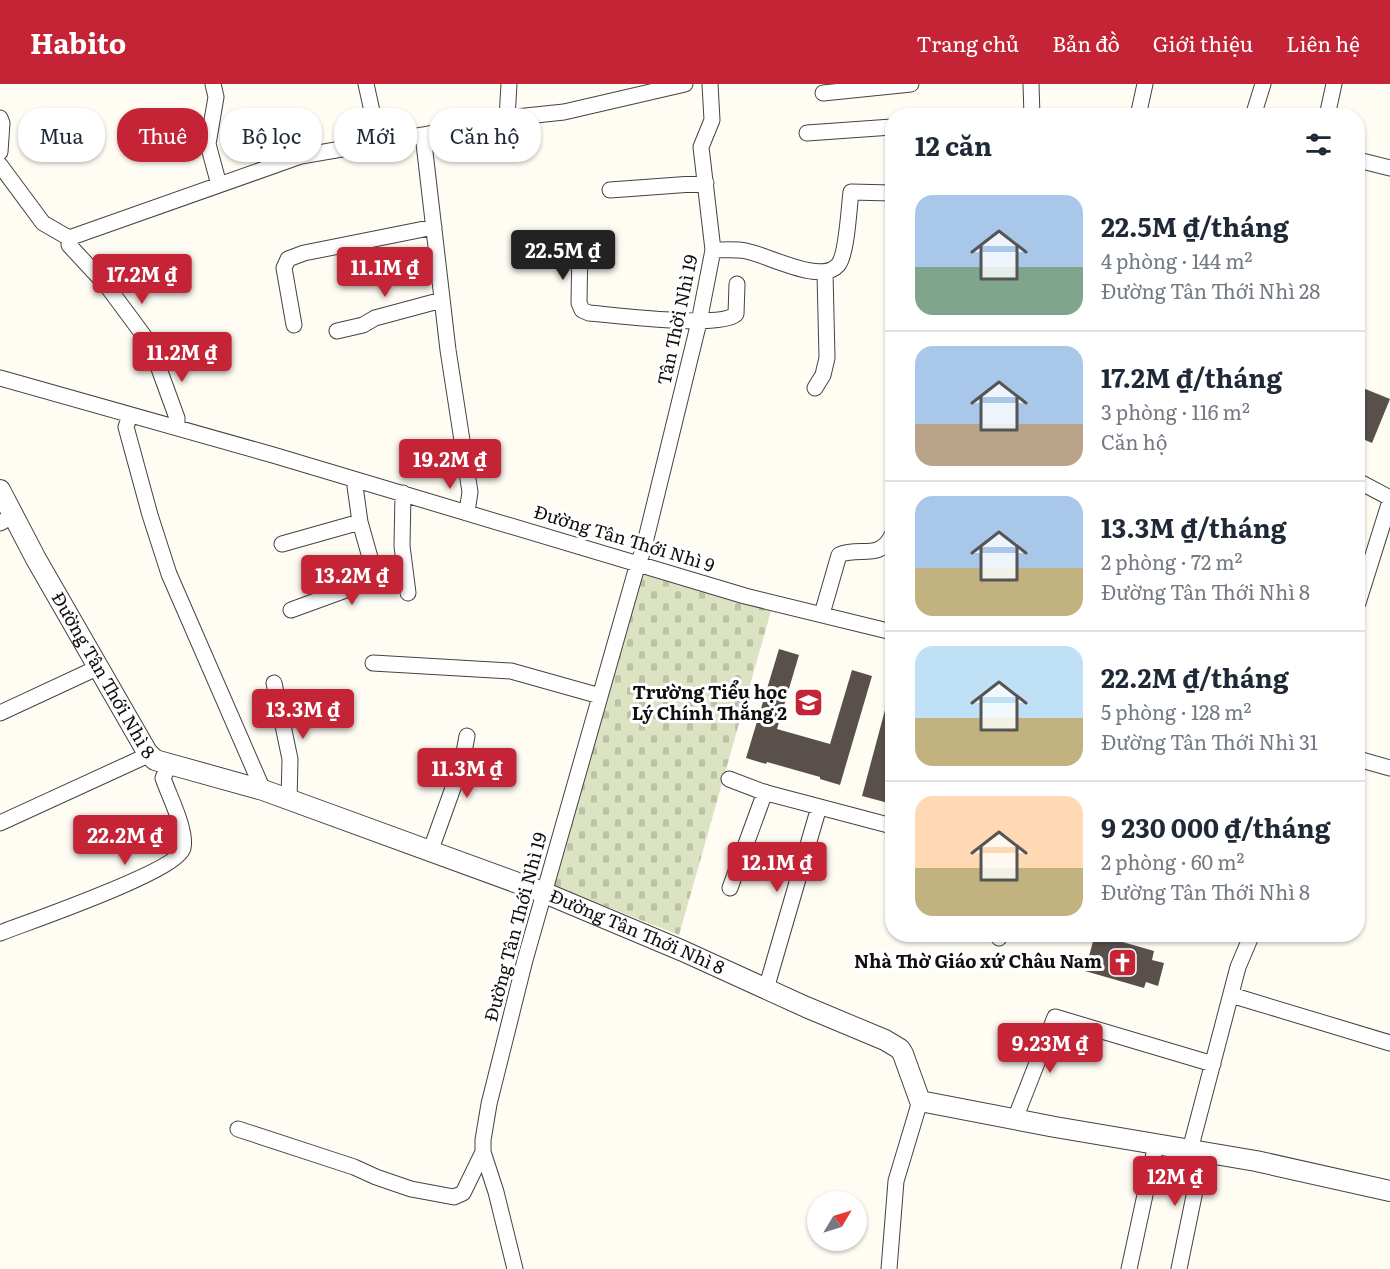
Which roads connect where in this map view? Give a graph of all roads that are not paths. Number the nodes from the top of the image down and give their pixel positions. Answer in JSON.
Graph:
{"nodes":[{"id":1,"x":213,"y":84,"type":"edge"},
{"id":2,"x":366,"y":84,"type":"edge"},
{"id":3,"x":509,"y":84,"type":"edge"},
{"id":4,"x":685,"y":84,"type":"edge"},
{"id":5,"x":710,"y":84,"type":"edge"},
{"id":6,"x":911,"y":84,"type":"edge"},
{"id":7,"x":1031,"y":84,"type":"edge"},
{"id":8,"x":1145,"y":84,"type":"edge"},
{"id":9,"x":1263,"y":84,"type":"edge"},
{"id":10,"x":1334,"y":84,"type":"edge"},
{"id":11,"x":823,"y":93,"type":"dead end"},
{"id":12,"x":371,"y":108,"type":"edge"},
{"id":13,"x":508,"y":108,"type":"edge"},
{"id":14,"x":1032,"y":108,"type":"edge"},
{"id":15,"x":1140,"y":108,"type":"edge"},
{"id":16,"x":1256,"y":108,"type":"edge"},
{"id":17,"x":1329,"y":108,"type":"edge"},
{"id":18,"x":541,"y":114,"type":"edge"},
{"id":19,"x":0,"y":118,"type":"edge"},
{"id":20,"x":885,"y":127,"type":"edge"},
{"id":21,"x":807,"y":133,"type":"dead end"},
{"id":22,"x":429,"y":134,"type":"edge"},
{"id":23,"x":423,"y":135,"type":"junction"},
{"id":24,"x":417,"y":136,"type":"edge"},
{"id":25,"x":334,"y":150,"type":"edge"},
{"id":26,"x":0,"y":152,"type":"edge"},
{"id":27,"x":1365,"y":162,"type":"edge"},
{"id":28,"x":0,"y":165,"type":"edge"},
{"id":29,"x":1390,"y":168,"type":"edge"},
{"id":30,"x":706,"y":183,"type":"junction"},
{"id":31,"x":219,"y":185,"type":"junction"},
{"id":32,"x":610,"y":190,"type":"dead end"},
{"id":33,"x":885,"y":193,"type":"edge"},
{"id":34,"x":434,"y":227,"type":"junction"},
{"id":35,"x":69,"y":238,"type":"junction"},
{"id":36,"x":580,"y":245,"type":"dead end"},
{"id":37,"x":713,"y":250,"type":"junction"},
{"id":38,"x":825,"y":273,"type":"junction"},
{"id":39,"x":737,"y":284,"type":"dead end"},
{"id":40,"x":442,"y":300,"type":"junction"},
{"id":41,"x":699,"y":322,"type":"junction"},
{"id":42,"x":294,"y":325,"type":"dead end"},
{"id":43,"x":337,"y":331,"type":"dead end"},
{"id":44,"x":0,"y":378,"type":"edge"},
{"id":45,"x":815,"y":388,"type":"dead end"},
{"id":46,"x":130,"y":415,"type":"junction"},
{"id":47,"x":177,"y":428,"type":"junction"},
{"id":48,"x":354,"y":479,"type":"junction"},
{"id":49,"x":1365,"y":485,"type":"edge"},
{"id":50,"x":0,"y":490,"type":"edge"},
{"id":51,"x":403,"y":493,"type":"junction"},
{"id":52,"x":1390,"y":500,"type":"edge"},
{"id":53,"x":467,"y":512,"type":"junction"},
{"id":54,"x":7,"y":520,"type":"edge"},
{"id":55,"x":360,"y":522,"type":"junction"},
{"id":56,"x":282,"y":544,"type":"dead end"},
{"id":57,"x":885,"y":546,"type":"edge"},
{"id":58,"x":638,"y":562,"type":"junction"},
{"id":59,"x":1365,"y":580,"type":"edge"},
{"id":60,"x":408,"y":593,"type":"dead end"},
{"id":61,"x":291,"y":610,"type":"dead end"},
{"id":62,"x":822,"y":614,"type":"junction"},
{"id":63,"x":885,"y":630,"type":"edge"},
{"id":64,"x":373,"y":663,"type":"dead end"},
{"id":65,"x":99,"y":668,"type":"junction"},
{"id":66,"x":274,"y":682,"type":"dead end"},
{"id":67,"x":600,"y":696,"type":"junction"},
{"id":68,"x":0,"y":713,"type":"edge"},
{"id":69,"x":467,"y":736,"type":"dead end"},
{"id":70,"x":147,"y":753,"type":"junction"},
{"id":71,"x":1365,"y":761,"type":"edge"},
{"id":72,"x":170,"y":764,"type":"junction"},
{"id":73,"x":1390,"y":768,"type":"edge"},
{"id":74,"x":729,"y":779,"type":"dead end"},
{"id":75,"x":263,"y":790,"type":"junction"},
{"id":76,"x":765,"y":792,"type":"junction"},
{"id":77,"x":289,"y":801,"type":"junction"},
{"id":78,"x":819,"y":807,"type":"junction"},
{"id":79,"x":0,"y":823,"type":"edge"},
{"id":80,"x":885,"y":824,"type":"edge"},
{"id":81,"x":430,"y":852,"type":"junction"},
{"id":82,"x":730,"y":888,"type":"dead end"},
{"id":83,"x":546,"y":893,"type":"junction"},
{"id":84,"x":0,"y":933,"type":"edge"},
{"id":85,"x":1249,"y":942,"type":"edge"},
{"id":86,"x":766,"y":989,"type":"junction"},
{"id":87,"x":1231,"y":995,"type":"junction"},
{"id":88,"x":1390,"y":1043,"type":"edge"},
{"id":89,"x":1213,"y":1064,"type":"junction"},
{"id":90,"x":920,"y":1101,"type":"junction"},
{"id":91,"x":1015,"y":1119,"type":"junction"},
{"id":92,"x":238,"y":1129,"type":"dead end"},
{"id":93,"x":1156,"y":1144,"type":"junction"},
{"id":94,"x":1197,"y":1151,"type":"junction"},
{"id":95,"x":483,"y":1152,"type":"junction"},
{"id":96,"x":1390,"y":1191,"type":"edge"},
{"id":97,"x":514,"y":1269,"type":"edge"},
{"id":98,"x":889,"y":1269,"type":"edge"},
{"id":99,"x":1130,"y":1269,"type":"edge"},
{"id":100,"x":1179,"y":1269,"type":"edge"}],
"edges":[{"from":1,"to":31,"type":"street"},
{"from":2,"to":12,"type":"street"},
{"from":3,"to":13,"type":"street"},
{"from":4,"to":18,"type":"street"},
{"from":5,"to":30,"type":"street","name":"Tân Thời Nhì 19"},
{"from":6,"to":11,"type":"street"},
{"from":7,"to":14,"type":"street"},
{"from":8,"to":15,"type":"street"},
{"from":9,"to":16,"type":"street"},
{"from":10,"to":17,"type":"street"},
{"from":19,"to":26,"type":"street"},
{"from":20,"to":21,"type":"street"},
{"from":22,"to":23,"type":"street"},
{"from":23,"to":24,"type":"street"},
{"from":23,"to":34,"type":"street"},
{"from":25,"to":31,"type":"street"},
{"from":27,"to":29,"type":"street"},
{"from":28,"to":35,"type":"street"},
{"from":30,"to":32,"type":"street"},
{"from":30,"to":37,"type":"street","name":"Tân Thời Nhì 19"},
{"from":31,"to":35,"type":"street"},
{"from":33,"to":38,"type":"street"},
{"from":34,"to":40,"type":"street"},
{"from":34,"to":42,"type":"street"},
{"from":35,"to":47,"type":"street"},
{"from":36,"to":41,"type":"street"},
{"from":37,"to":38,"type":"street"},
{"from":37,"to":41,"type":"street","name":"Tân Thời Nhì 19"},
{"from":38,"to":45,"type":"street"},
{"from":39,"to":41,"type":"street"},
{"from":40,"to":43,"type":"street"},
{"from":40,"to":53,"type":"street"},
{"from":41,"to":58,"type":"street","name":"Tân Thời Nhì 19"},
{"from":44,"to":46,"type":"street","name":"Đường Tân Thới Nhì 9"},
{"from":46,"to":47,"type":"street","name":"Đường Tân Thới Nhì 9"},
{"from":46,"to":75,"type":"street"},
{"from":47,"to":48,"type":"street","name":"Đường Tân Thới Nhì 9"},
{"from":48,"to":51,"type":"street","name":"Đường Tân Thới Nhì 9"},
{"from":48,"to":55,"type":"street"},
{"from":49,"to":52,"type":"street"},
{"from":50,"to":54,"type":"street","name":"Đường Tân Thới Nhì 8"},
{"from":51,"to":53,"type":"street","name":"Đường Tân Thới Nhì 9"},
{"from":51,"to":60,"type":"street"},
{"from":52,"to":59,"type":"street"},
{"from":53,"to":58,"type":"street","name":"Đường Tân Thới Nhì 9"},
{"from":54,"to":65,"type":"street","name":"Đường Tân Thới Nhì 8"},
{"from":55,"to":56,"type":"street"},
{"from":55,"to":61,"type":"street"},
{"from":57,"to":62,"type":"street"},
{"from":58,"to":62,"type":"street","name":"Đường Tân Thới Nhì 9"},
{"from":58,"to":67,"type":"street","name":"Đường Tân Thới Nhì 19"},
{"from":62,"to":63,"type":"street","name":"Đường Tân Thới Nhì 9"},
{"from":64,"to":67,"type":"street"},
{"from":65,"to":68,"type":"street"},
{"from":65,"to":70,"type":"street","name":"Đường Tân Thới Nhì 8"},
{"from":66,"to":77,"type":"street"},
{"from":67,"to":83,"type":"street","name":"Đường Tân Thới Nhì 19"},
{"from":69,"to":81,"type":"street"},
{"from":70,"to":72,"type":"street","name":"Đường Tân Thới Nhì 8"},
{"from":70,"to":79,"type":"street"},
{"from":71,"to":73,"type":"street"},
{"from":72,"to":75,"type":"street","name":"Đường Tân Thới Nhì 8"},
{"from":72,"to":84,"type":"street"},
{"from":74,"to":76,"type":"street"},
{"from":75,"to":77,"type":"street","name":"Đường Tân Thới Nhì 8"},
{"from":76,"to":78,"type":"street"},
{"from":76,"to":82,"type":"street"},
{"from":77,"to":81,"type":"street","name":"Đường Tân Thới Nhì 8"},
{"from":78,"to":80,"type":"street"},
{"from":78,"to":86,"type":"street"},
{"from":81,"to":83,"type":"street","name":"Đường Tân Thới Nhì 8"},
{"from":83,"to":86,"type":"street","name":"Đường Tân Thới Nhì 8"},
{"from":83,"to":95,"type":"street","name":"Đường Tân Thới Nhì 19"},
{"from":85,"to":87,"type":"street"},
{"from":86,"to":90,"type":"street","name":"Đường Tân Thới Nhì 8"},
{"from":87,"to":88,"type":"street"},
{"from":87,"to":89,"type":"street"},
{"from":89,"to":91,"type":"street"},
{"from":89,"to":94,"type":"street"},
{"from":90,"to":91,"type":"street"},
{"from":90,"to":98,"type":"street"},
{"from":91,"to":93,"type":"street"},
{"from":92,"to":95,"type":"street"},
{"from":93,"to":94,"type":"street"},
{"from":93,"to":99,"type":"street"},
{"from":94,"to":96,"type":"street"},
{"from":94,"to":100,"type":"street"},
{"from":95,"to":97,"type":"street","name":"Đường Tân Thới Nhì 19"}]}
